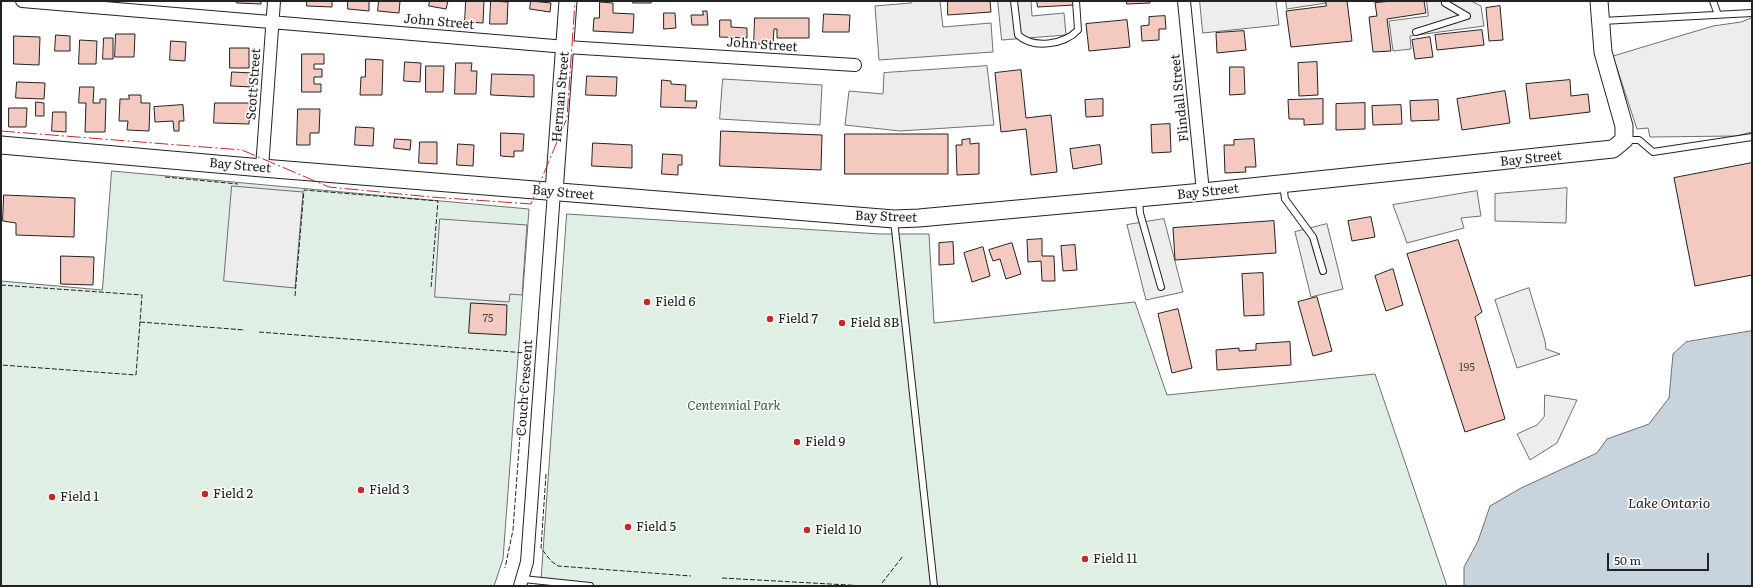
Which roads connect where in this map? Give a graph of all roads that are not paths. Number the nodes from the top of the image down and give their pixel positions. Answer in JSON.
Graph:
{"nodes":[{"id":1,"x":22,"y":1,"type":"edge"},
{"id":2,"x":274,"y":1,"type":"edge"},
{"id":3,"x":568,"y":1,"type":"edge"},
{"id":4,"x":1014,"y":1,"type":"edge"},
{"id":5,"x":1076,"y":1,"type":"edge"},
{"id":6,"x":1184,"y":1,"type":"edge"},
{"id":7,"x":1446,"y":1,"type":"edge"},
{"id":8,"x":1599,"y":1,"type":"edge"},
{"id":9,"x":1713,"y":1,"type":"edge"},
{"id":10,"x":1752,"y":14,"type":"edge"},
{"id":11,"x":1718,"y":15,"type":"junction"},
{"id":12,"x":1601,"y":21,"type":"junction"},
{"id":13,"x":273,"y":22,"type":"junction"},
{"id":14,"x":1416,"y":32,"type":"dead end"},
{"id":15,"x":566,"y":47,"type":"junction"},
{"id":16,"x":855,"y":65,"type":"dead end"},
{"id":17,"x":1752,"y":137,"type":"edge"},
{"id":18,"x":1624,"y":140,"type":"junction"},
{"id":19,"x":1,"y":145,"type":"edge"},
{"id":20,"x":262,"y":168,"type":"junction"},
{"id":21,"x":1283,"y":184,"type":"junction"},
{"id":22,"x":554,"y":192,"type":"junction"},
{"id":23,"x":1203,"y":192,"type":"junction"},
{"id":24,"x":1139,"y":198,"type":"junction"},
{"id":25,"x":894,"y":219,"type":"junction"},
{"id":26,"x":1323,"y":271,"type":"dead end"},
{"id":27,"x":1161,"y":287,"type":"dead end"},
{"id":28,"x":522,"y":583,"type":"edge"},
{"id":29,"x":590,"y":586,"type":"edge"},
{"id":30,"x":934,"y":586,"type":"edge"}],
"edges":[{"from":1,"to":13,"type":"street","name":"John Street"},
{"from":2,"to":13,"type":"street","name":"Scott Street"},
{"from":3,"to":15,"type":"street","name":"Herman Street"},
{"from":4,"to":5,"type":"lane"},
{"from":6,"to":23,"type":"street","name":"Flindall Street"},
{"from":7,"to":14,"type":"lane"},
{"from":8,"to":12,"type":"street"},
{"from":9,"to":11,"type":"lane"},
{"from":10,"to":11,"type":"lane"},
{"from":11,"to":12,"type":"lane"},
{"from":12,"to":18,"type":"street"},
{"from":13,"to":15,"type":"street","name":"John Street"},
{"from":13,"to":20,"type":"street","name":"Scott Street"},
{"from":15,"to":16,"type":"street","name":"John Street"},
{"from":15,"to":22,"type":"street","name":"Herman Street"},
{"from":17,"to":18,"type":"lane"},
{"from":18,"to":21,"type":"street","name":"Bay Street"},
{"from":19,"to":20,"type":"street","name":"Bay Street"},
{"from":20,"to":22,"type":"street","name":"Bay Street"},
{"from":21,"to":23,"type":"street","name":"Bay Street"},
{"from":21,"to":26,"type":"lane"},
{"from":22,"to":25,"type":"street","name":"Bay Street"},
{"from":22,"to":28,"type":"street","name":"Couch Crescent"},
{"from":23,"to":24,"type":"street","name":"Bay Street"},
{"from":24,"to":25,"type":"street","name":"Bay Street"},
{"from":24,"to":27,"type":"lane"},
{"from":25,"to":30,"type":"lane"},
{"from":28,"to":29,"type":"lane"}]}
